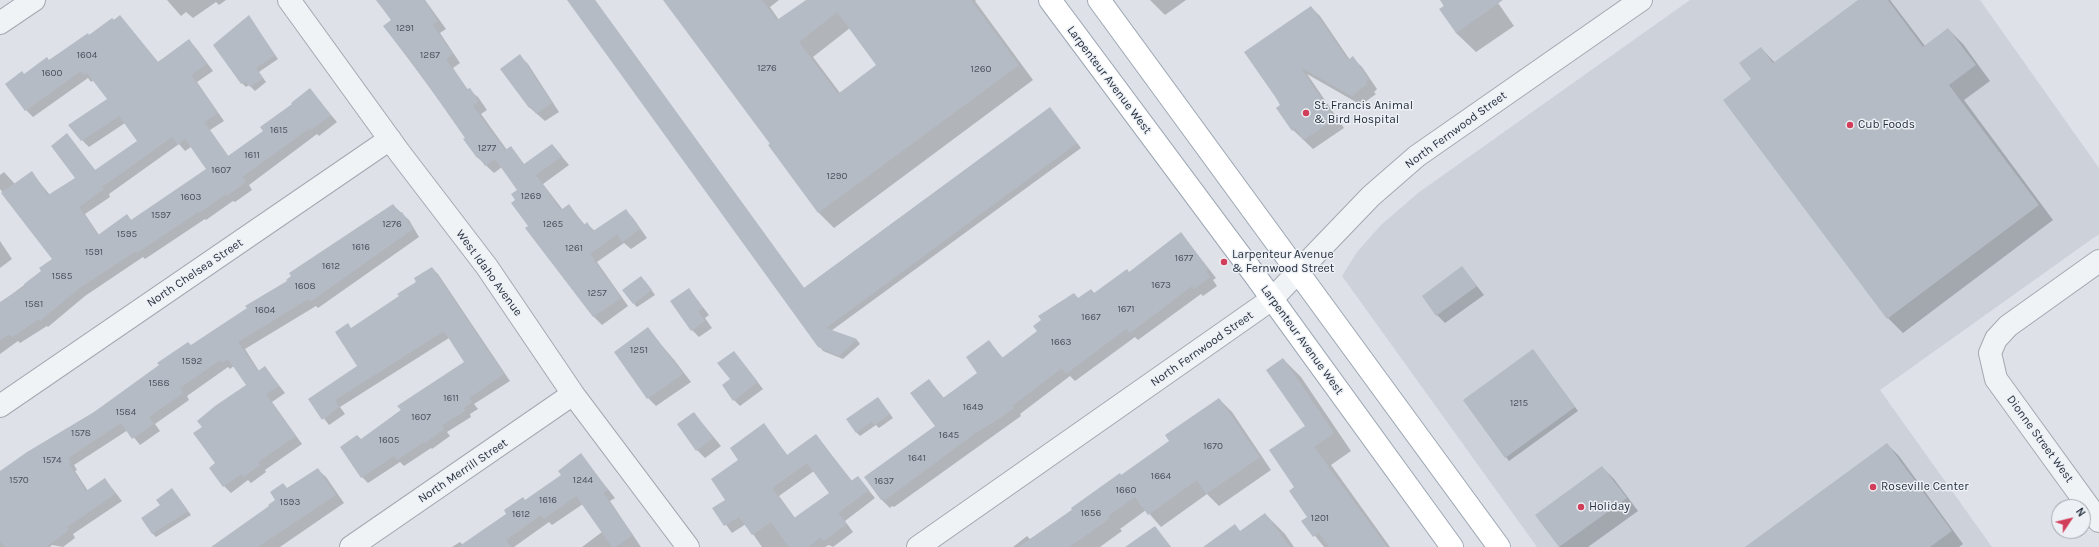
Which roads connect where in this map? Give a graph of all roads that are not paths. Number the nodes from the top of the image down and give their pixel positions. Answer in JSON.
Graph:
{"nodes":[{"id":1,"x":34,"y":0,"type":"edge"},
{"id":2,"x":289,"y":0,"type":"edge"},
{"id":3,"x":1050,"y":0,"type":"edge"},
{"id":4,"x":1100,"y":0,"type":"edge"},
{"id":5,"x":1642,"y":0,"type":"edge"},
{"id":6,"x":0,"y":23,"type":"edge"},
{"id":7,"x":390,"y":140,"type":"junction"},
{"id":8,"x":2099,"y":261,"type":"edge"},
{"id":9,"x":1299,"y":272,"type":"junction"},
{"id":10,"x":1272,"y":299,"type":"junction"},
{"id":11,"x":574,"y":394,"type":"junction"},
{"id":12,"x":0,"y":406,"type":"edge"},
{"id":13,"x":2099,"y":521,"type":"edge"},
{"id":14,"x":351,"y":547,"type":"edge"},
{"id":15,"x":688,"y":547,"type":"edge"},
{"id":16,"x":918,"y":547,"type":"edge"},
{"id":17,"x":1452,"y":547,"type":"edge"},
{"id":18,"x":1499,"y":547,"type":"edge"}],
"edges":[{"from":1,"to":6,"type":"street"},
{"from":2,"to":7,"type":"street","name":"West Idaho Avenue"},
{"from":3,"to":10,"type":"main road","name":"Larpenteur Avenue West"},
{"from":4,"to":9,"type":"main road"},
{"from":5,"to":9,"type":"street","name":"North Fernwood Street"},
{"from":7,"to":11,"type":"street","name":"West Idaho Avenue"},
{"from":7,"to":12,"type":"street","name":"North Chelsea Street"},
{"from":8,"to":13,"type":"street","name":"Dionne Street West"},
{"from":9,"to":10,"type":"street","name":"North Fernwood Street"},
{"from":9,"to":18,"type":"main road"},
{"from":10,"to":16,"type":"street","name":"North Fernwood Street"},
{"from":10,"to":17,"type":"main road","name":"Larpenteur Avenue West"},
{"from":11,"to":14,"type":"street","name":"North Merrill Street"},
{"from":11,"to":15,"type":"street","name":"West Idaho Avenue"}]}
